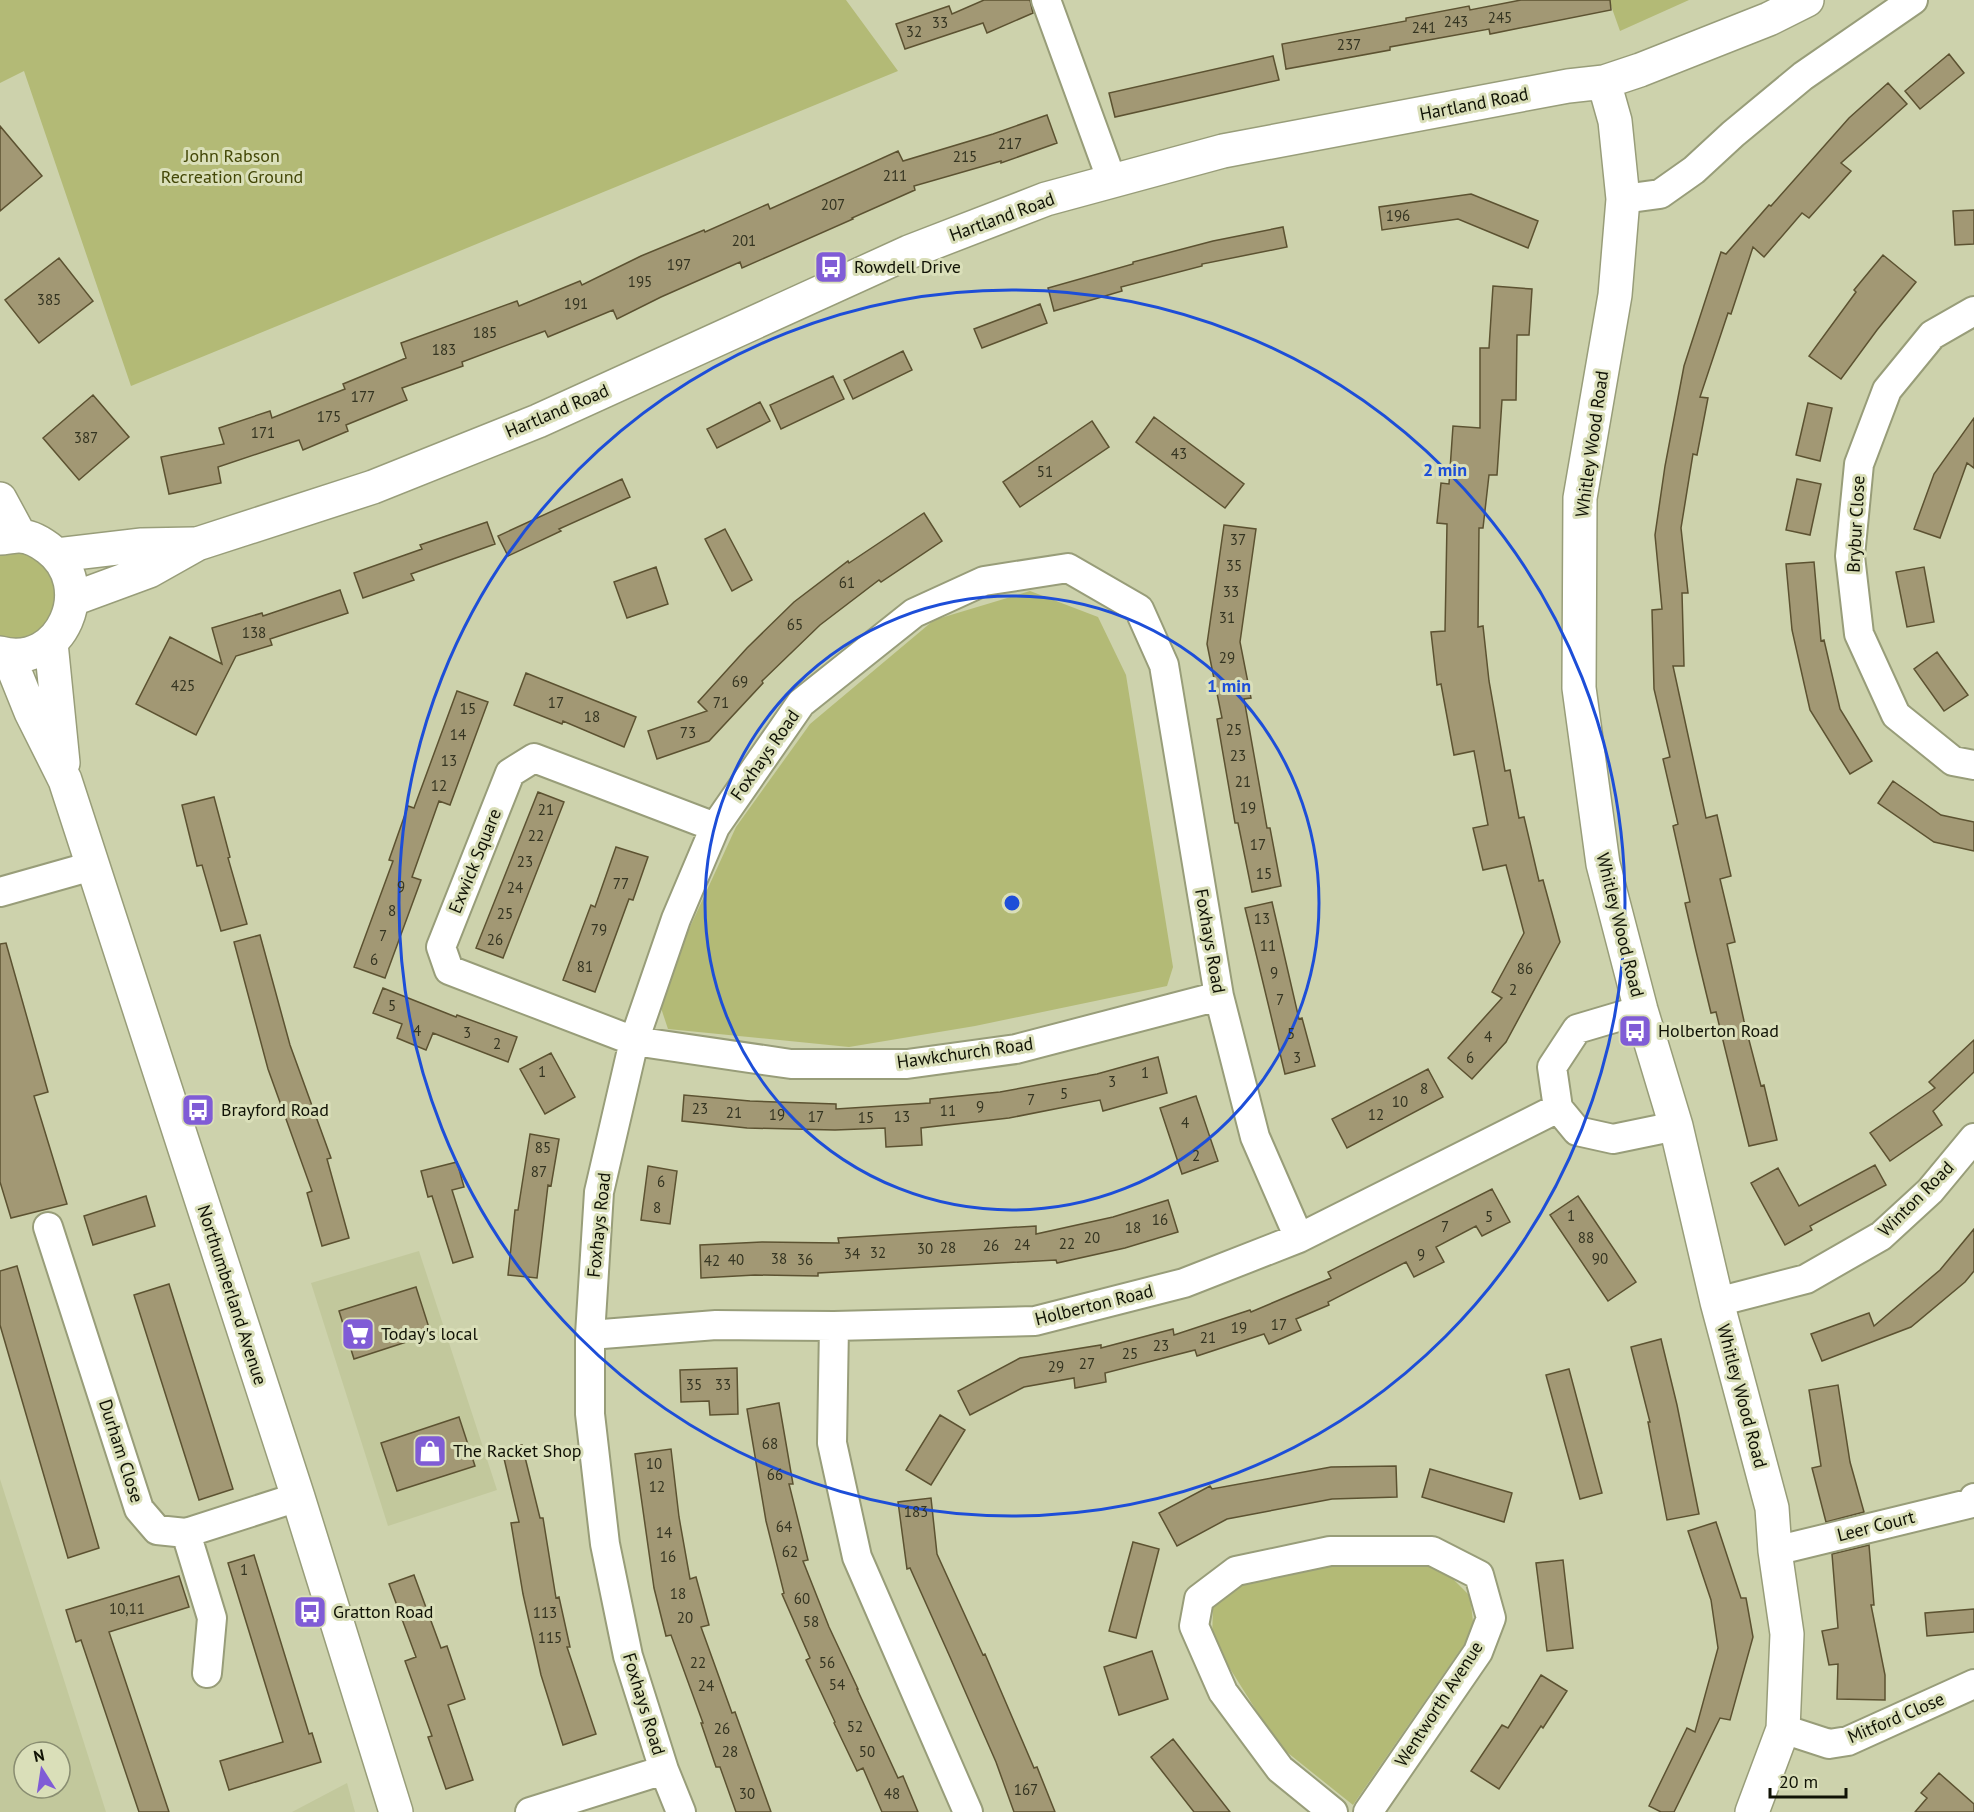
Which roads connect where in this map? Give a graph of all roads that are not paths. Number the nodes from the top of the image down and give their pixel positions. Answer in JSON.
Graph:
{"nodes":[{"id":1,"x":1046,"y":0,"type":"edge"},
{"id":2,"x":1807,"y":0,"type":"edge"},
{"id":3,"x":1913,"y":0,"type":"edge"},
{"id":4,"x":1604,"y":82,"type":"junction"},
{"id":5,"x":1112,"y":181,"type":"junction"},
{"id":6,"x":1623,"y":200,"type":"junction"},
{"id":7,"x":1974,"y":311,"type":"edge"},
{"id":8,"x":0,"y":499,"type":"edge"},
{"id":9,"x":10,"y":537,"type":"edge"},
{"id":10,"x":196,"y":544,"type":"junction"},
{"id":11,"x":57,"y":555,"type":"junction"},
{"id":12,"x":73,"y":599,"type":"junction"},
{"id":13,"x":51,"y":644,"type":"junction"},
{"id":14,"x":4,"y":654,"type":"edge"},
{"id":15,"x":1974,"y":765,"type":"edge"},
{"id":16,"x":65,"y":780,"type":"junction"},
{"id":17,"x":715,"y":827,"type":"junction"},
{"id":18,"x":92,"y":866,"type":"junction"},
{"id":19,"x":0,"y":892,"type":"edge"},
{"id":20,"x":1219,"y":996,"type":"junction"},
{"id":21,"x":1641,"y":1010,"type":"junction"},
{"id":22,"x":634,"y":1041,"type":"junction"},
{"id":23,"x":1558,"y":1108,"type":"junction"},
{"id":24,"x":1676,"y":1126,"type":"junction"},
{"id":25,"x":1974,"y":1138,"type":"edge"},
{"id":26,"x":48,"y":1227,"type":"dead end"},
{"id":27,"x":1299,"y":1239,"type":"junction"},
{"id":28,"x":1717,"y":1302,"type":"junction"},
{"id":29,"x":834,"y":1326,"type":"junction"},
{"id":30,"x":590,"y":1335,"type":"junction"},
{"id":31,"x":298,"y":1497,"type":"junction"},
{"id":32,"x":1974,"y":1498,"type":"edge"},
{"id":33,"x":186,"y":1533,"type":"junction"},
{"id":34,"x":1775,"y":1551,"type":"junction"},
{"id":35,"x":207,"y":1673,"type":"dead end"},
{"id":36,"x":1974,"y":1684,"type":"edge"},
{"id":37,"x":1783,"y":1729,"type":"junction"},
{"id":38,"x":664,"y":1770,"type":"junction"},
{"id":39,"x":396,"y":1812,"type":"edge"},
{"id":40,"x":530,"y":1812,"type":"edge"},
{"id":41,"x":681,"y":1812,"type":"edge"},
{"id":42,"x":968,"y":1812,"type":"edge"},
{"id":43,"x":1333,"y":1812,"type":"edge"},
{"id":44,"x":1368,"y":1812,"type":"edge"},
{"id":45,"x":1752,"y":1812,"type":"edge"}],
"edges":[{"from":1,"to":5,"type":"street"},
{"from":2,"to":4,"type":"street"},
{"from":3,"to":6,"type":"street"},
{"from":4,"to":5,"type":"street","name":"Hartland Road"},
{"from":4,"to":6,"type":"street","name":"Whitley Wood Road"},
{"from":5,"to":10,"type":"street","name":"Hartland Road"},
{"from":6,"to":21,"type":"street","name":"Whitley Wood Road"},
{"from":7,"to":15,"type":"street","name":"Brybur Close"},
{"from":8,"to":9,"type":"street"},
{"from":9,"to":11,"type":"street"},
{"from":10,"to":11,"type":"street","name":"Hartland Road"},
{"from":10,"to":12,"type":"street","name":"Hartland Road"},
{"from":11,"to":12,"type":"street"},
{"from":12,"to":13,"type":"street"},
{"from":13,"to":14,"type":"street"},
{"from":13,"to":16,"type":"street","name":"Northumberland Avenue"},
{"from":14,"to":16,"type":"street","name":"Northumberland Avenue"},
{"from":16,"to":18,"type":"street","name":"Northumberland Avenue"},
{"from":17,"to":20,"type":"street","name":"Foxhays Road"},
{"from":17,"to":22,"type":"street","name":"Foxhays Road"},
{"from":17,"to":22,"type":"street","name":"Exwick Square"},
{"from":18,"to":19,"type":"street"},
{"from":18,"to":31,"type":"street","name":"Northumberland Avenue"},
{"from":20,"to":22,"type":"street","name":"Hawkchurch Road"},
{"from":20,"to":27,"type":"street","name":"Foxhays Road"},
{"from":21,"to":23,"type":"street"},
{"from":21,"to":24,"type":"street","name":"Whitley Wood Road"},
{"from":22,"to":30,"type":"street","name":"Foxhays Road"},
{"from":23,"to":24,"type":"street"},
{"from":23,"to":27,"type":"street","name":"Holberton Road"},
{"from":24,"to":28,"type":"street","name":"Whitley Wood Road"},
{"from":25,"to":28,"type":"street","name":"Winton Road"},
{"from":26,"to":33,"type":"street","name":"Durham Close"},
{"from":27,"to":29,"type":"street","name":"Holberton Road"},
{"from":28,"to":34,"type":"street","name":"Whitley Wood Road"},
{"from":29,"to":30,"type":"street","name":"Holberton Road"},
{"from":29,"to":42,"type":"street"},
{"from":30,"to":38,"type":"street","name":"Foxhays Road"},
{"from":31,"to":33,"type":"street","name":"Durham Close"},
{"from":31,"to":39,"type":"street","name":"Northumberland Avenue"},
{"from":32,"to":34,"type":"street","name":"Leer Court"},
{"from":33,"to":35,"type":"street"},
{"from":34,"to":37,"type":"street","name":"Whitley Wood Road"},
{"from":36,"to":37,"type":"street","name":"Mitford Close"},
{"from":37,"to":45,"type":"street","name":"Whitley Wood Road"},
{"from":38,"to":40,"type":"street"},
{"from":38,"to":41,"type":"street","name":"Foxhays Road"},
{"from":43,"to":44,"type":"street","name":"Wentworth Avenue"}]}
